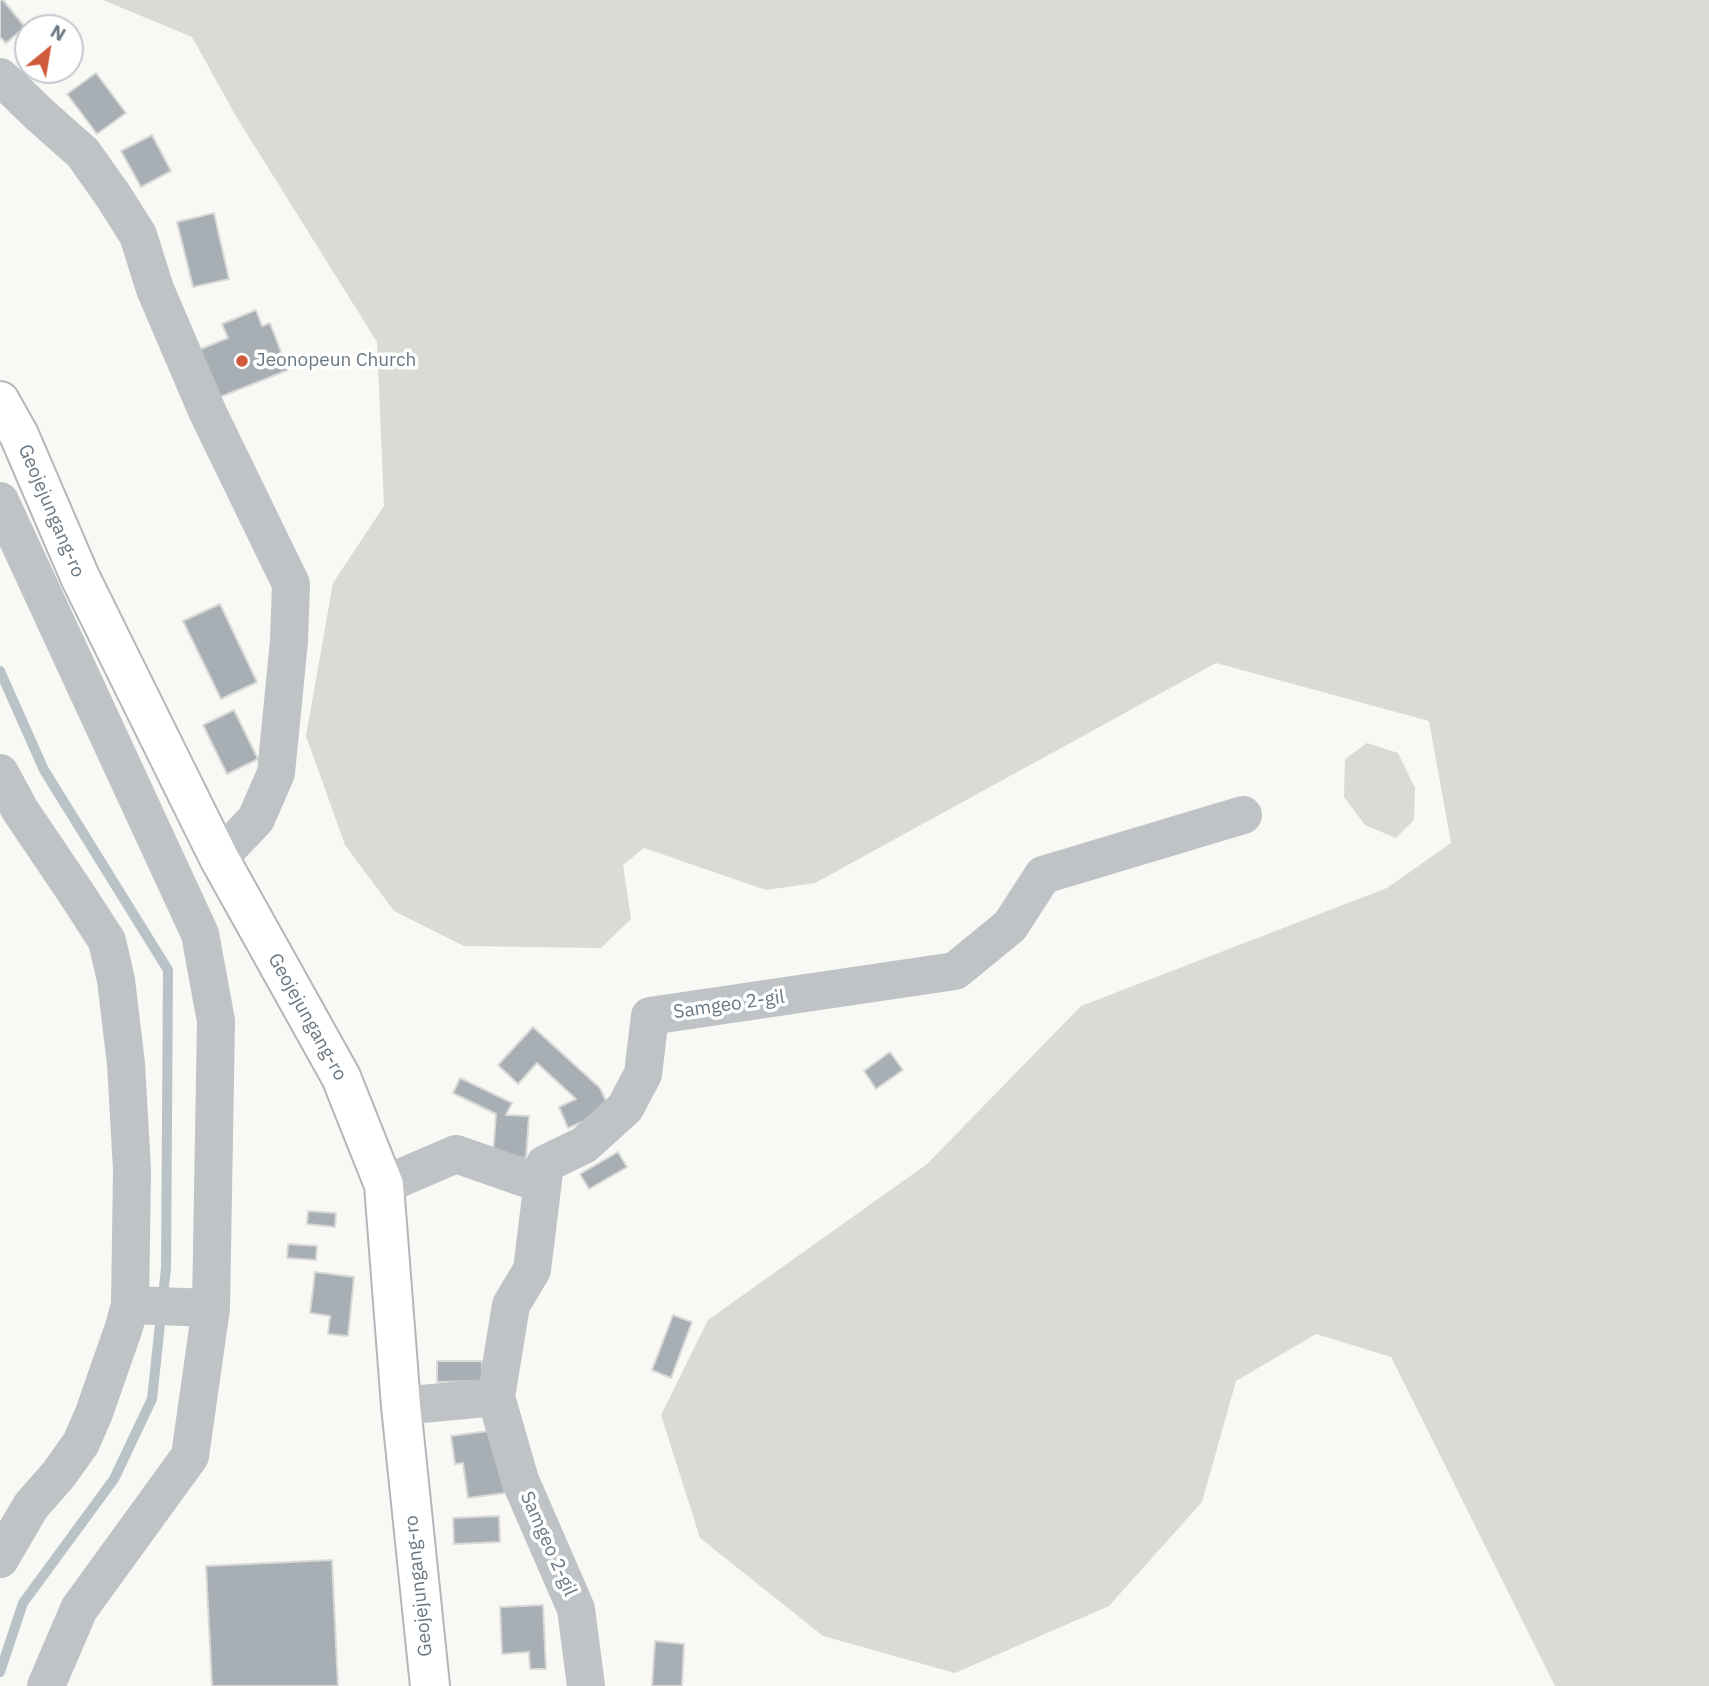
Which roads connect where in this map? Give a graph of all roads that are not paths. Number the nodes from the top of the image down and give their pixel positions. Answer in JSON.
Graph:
{"nodes":[{"id":1,"x":0,"y":77,"type":"edge"},
{"id":2,"x":0,"y":401,"type":"edge"},
{"id":3,"x":9,"y":439,"type":"edge"},
{"id":4,"x":0,"y":502,"type":"edge"},
{"id":5,"x":0,"y":773,"type":"edge"},
{"id":6,"x":1243,"y":816,"type":"dead end"},
{"id":7,"x":219,"y":858,"type":"junction"},
{"id":8,"x":542,"y":1184,"type":"junction"},
{"id":9,"x":384,"y":1185,"type":"junction"},
{"id":10,"x":130,"y":1305,"type":"junction"},
{"id":11,"x":211,"y":1308,"type":"junction"},
{"id":12,"x":496,"y":1397,"type":"junction"},
{"id":13,"x":401,"y":1406,"type":"junction"},
{"id":14,"x":0,"y":1559,"type":"edge"},
{"id":15,"x":46,"y":1686,"type":"edge"},
{"id":16,"x":430,"y":1686,"type":"edge"},
{"id":17,"x":586,"y":1686,"type":"edge"}],
"edges":[{"from":1,"to":7,"type":"lane"},
{"from":2,"to":3,"type":"main road","name":"Geojejungang-ro"},
{"from":3,"to":7,"type":"main road","name":"Geojejungang-ro"},
{"from":4,"to":11,"type":"lane"},
{"from":5,"to":10,"type":"lane"},
{"from":6,"to":8,"type":"lane","name":"Samgeo 2-gil"},
{"from":7,"to":9,"type":"main road","name":"Geojejungang-ro"},
{"from":8,"to":9,"type":"lane"},
{"from":8,"to":12,"type":"lane","name":"Samgeo 2-gil"},
{"from":9,"to":13,"type":"main road","name":"Geojejungang-ro"},
{"from":10,"to":11,"type":"lane"},
{"from":10,"to":14,"type":"lane"},
{"from":11,"to":15,"type":"lane"},
{"from":12,"to":13,"type":"lane"},
{"from":12,"to":17,"type":"lane","name":"Samgeo 2-gil"},
{"from":13,"to":16,"type":"main road","name":"Geojejungang-ro"}]}
